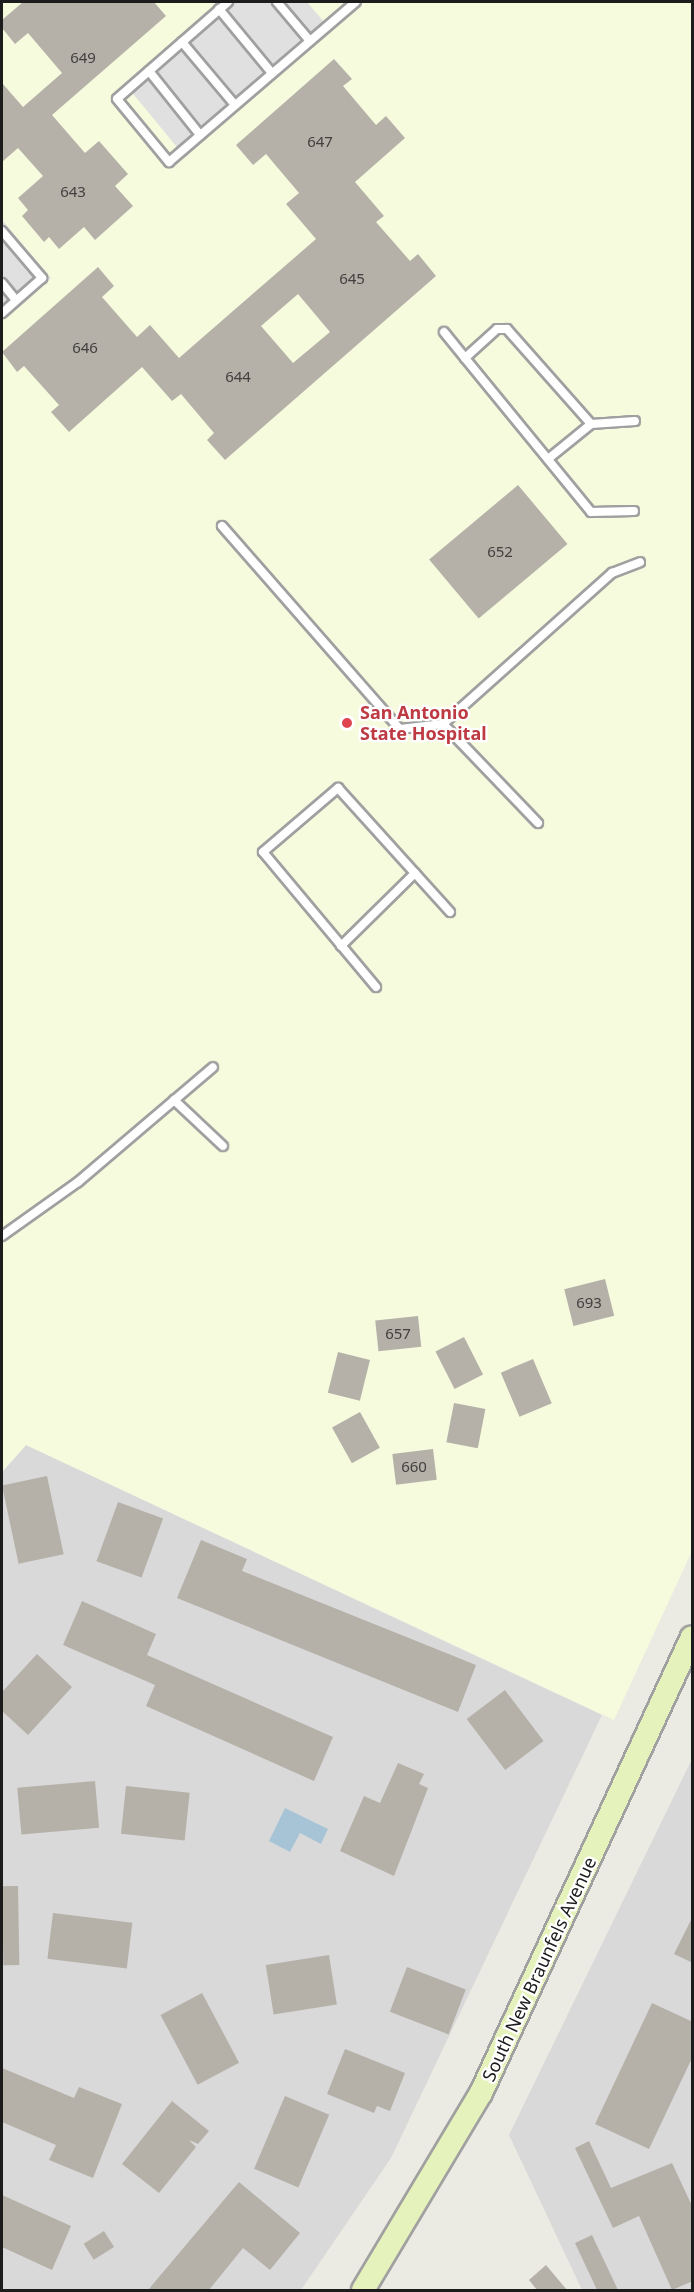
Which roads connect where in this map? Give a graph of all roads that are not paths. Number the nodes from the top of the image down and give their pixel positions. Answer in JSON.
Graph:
{"nodes":[{"id":1,"x":228,"y":2,"type":"edge"},
{"id":2,"x":277,"y":2,"type":"edge"},
{"id":3,"x":356,"y":2,"type":"edge"},
{"id":4,"x":219,"y":9,"type":"junction"},
{"id":5,"x":310,"y":41,"type":"junction"},
{"id":6,"x":182,"y":42,"type":"junction"},
{"id":7,"x":148,"y":71,"type":"junction"},
{"id":8,"x":272,"y":73,"type":"junction"},
{"id":9,"x":235,"y":105,"type":"junction"},
{"id":10,"x":200,"y":135,"type":"junction"},
{"id":11,"x":2,"y":231,"type":"edge"},
{"id":12,"x":2,"y":283,"type":"edge"},
{"id":13,"x":16,"y":300,"type":"junction"},
{"id":14,"x":2,"y":313,"type":"edge"},
{"id":15,"x":444,"y":332,"type":"dead end"},
{"id":16,"x":465,"y":358,"type":"junction"},
{"id":17,"x":635,"y":421,"type":"dead end"},
{"id":18,"x":591,"y":424,"type":"junction"},
{"id":19,"x":548,"y":459,"type":"junction"},
{"id":20,"x":634,"y":511,"type":"dead end"},
{"id":21,"x":222,"y":526,"type":"dead end"},
{"id":22,"x":640,"y":562,"type":"dead end"},
{"id":23,"x":443,"y":724,"type":"junction"},
{"id":24,"x":538,"y":823,"type":"dead end"},
{"id":25,"x":415,"y":873,"type":"junction"},
{"id":26,"x":450,"y":912,"type":"dead end"},
{"id":27,"x":341,"y":946,"type":"junction"},
{"id":28,"x":376,"y":987,"type":"dead end"},
{"id":29,"x":213,"y":1067,"type":"dead end"},
{"id":30,"x":174,"y":1100,"type":"junction"},
{"id":31,"x":223,"y":1146,"type":"dead end"},
{"id":32,"x":2,"y":1236,"type":"edge"},
{"id":33,"x":693,"y":1637,"type":"edge"},
{"id":34,"x":363,"y":2290,"type":"edge"}],
"edges":[{"from":1,"to":4,"type":"lane"},
{"from":2,"to":5,"type":"lane"},
{"from":3,"to":5,"type":"lane"},
{"from":4,"to":6,"type":"lane"},
{"from":4,"to":8,"type":"lane"},
{"from":5,"to":8,"type":"lane"},
{"from":6,"to":7,"type":"lane"},
{"from":6,"to":9,"type":"lane"},
{"from":7,"to":10,"type":"lane"},
{"from":7,"to":10,"type":"lane"},
{"from":8,"to":9,"type":"lane"},
{"from":9,"to":10,"type":"lane"},
{"from":11,"to":13,"type":"lane"},
{"from":12,"to":13,"type":"lane"},
{"from":13,"to":14,"type":"lane"},
{"from":15,"to":16,"type":"lane"},
{"from":16,"to":18,"type":"lane"},
{"from":16,"to":19,"type":"lane"},
{"from":17,"to":18,"type":"lane"},
{"from":18,"to":19,"type":"lane"},
{"from":19,"to":20,"type":"lane"},
{"from":21,"to":23,"type":"lane"},
{"from":22,"to":23,"type":"lane"},
{"from":23,"to":24,"type":"lane"},
{"from":25,"to":26,"type":"lane"},
{"from":25,"to":27,"type":"lane"},
{"from":25,"to":27,"type":"lane"},
{"from":27,"to":28,"type":"lane"},
{"from":29,"to":30,"type":"lane"},
{"from":30,"to":31,"type":"lane"},
{"from":30,"to":32,"type":"lane"},
{"from":33,"to":34,"type":"main road","name":"South New Braunfels Avenue"}]}
